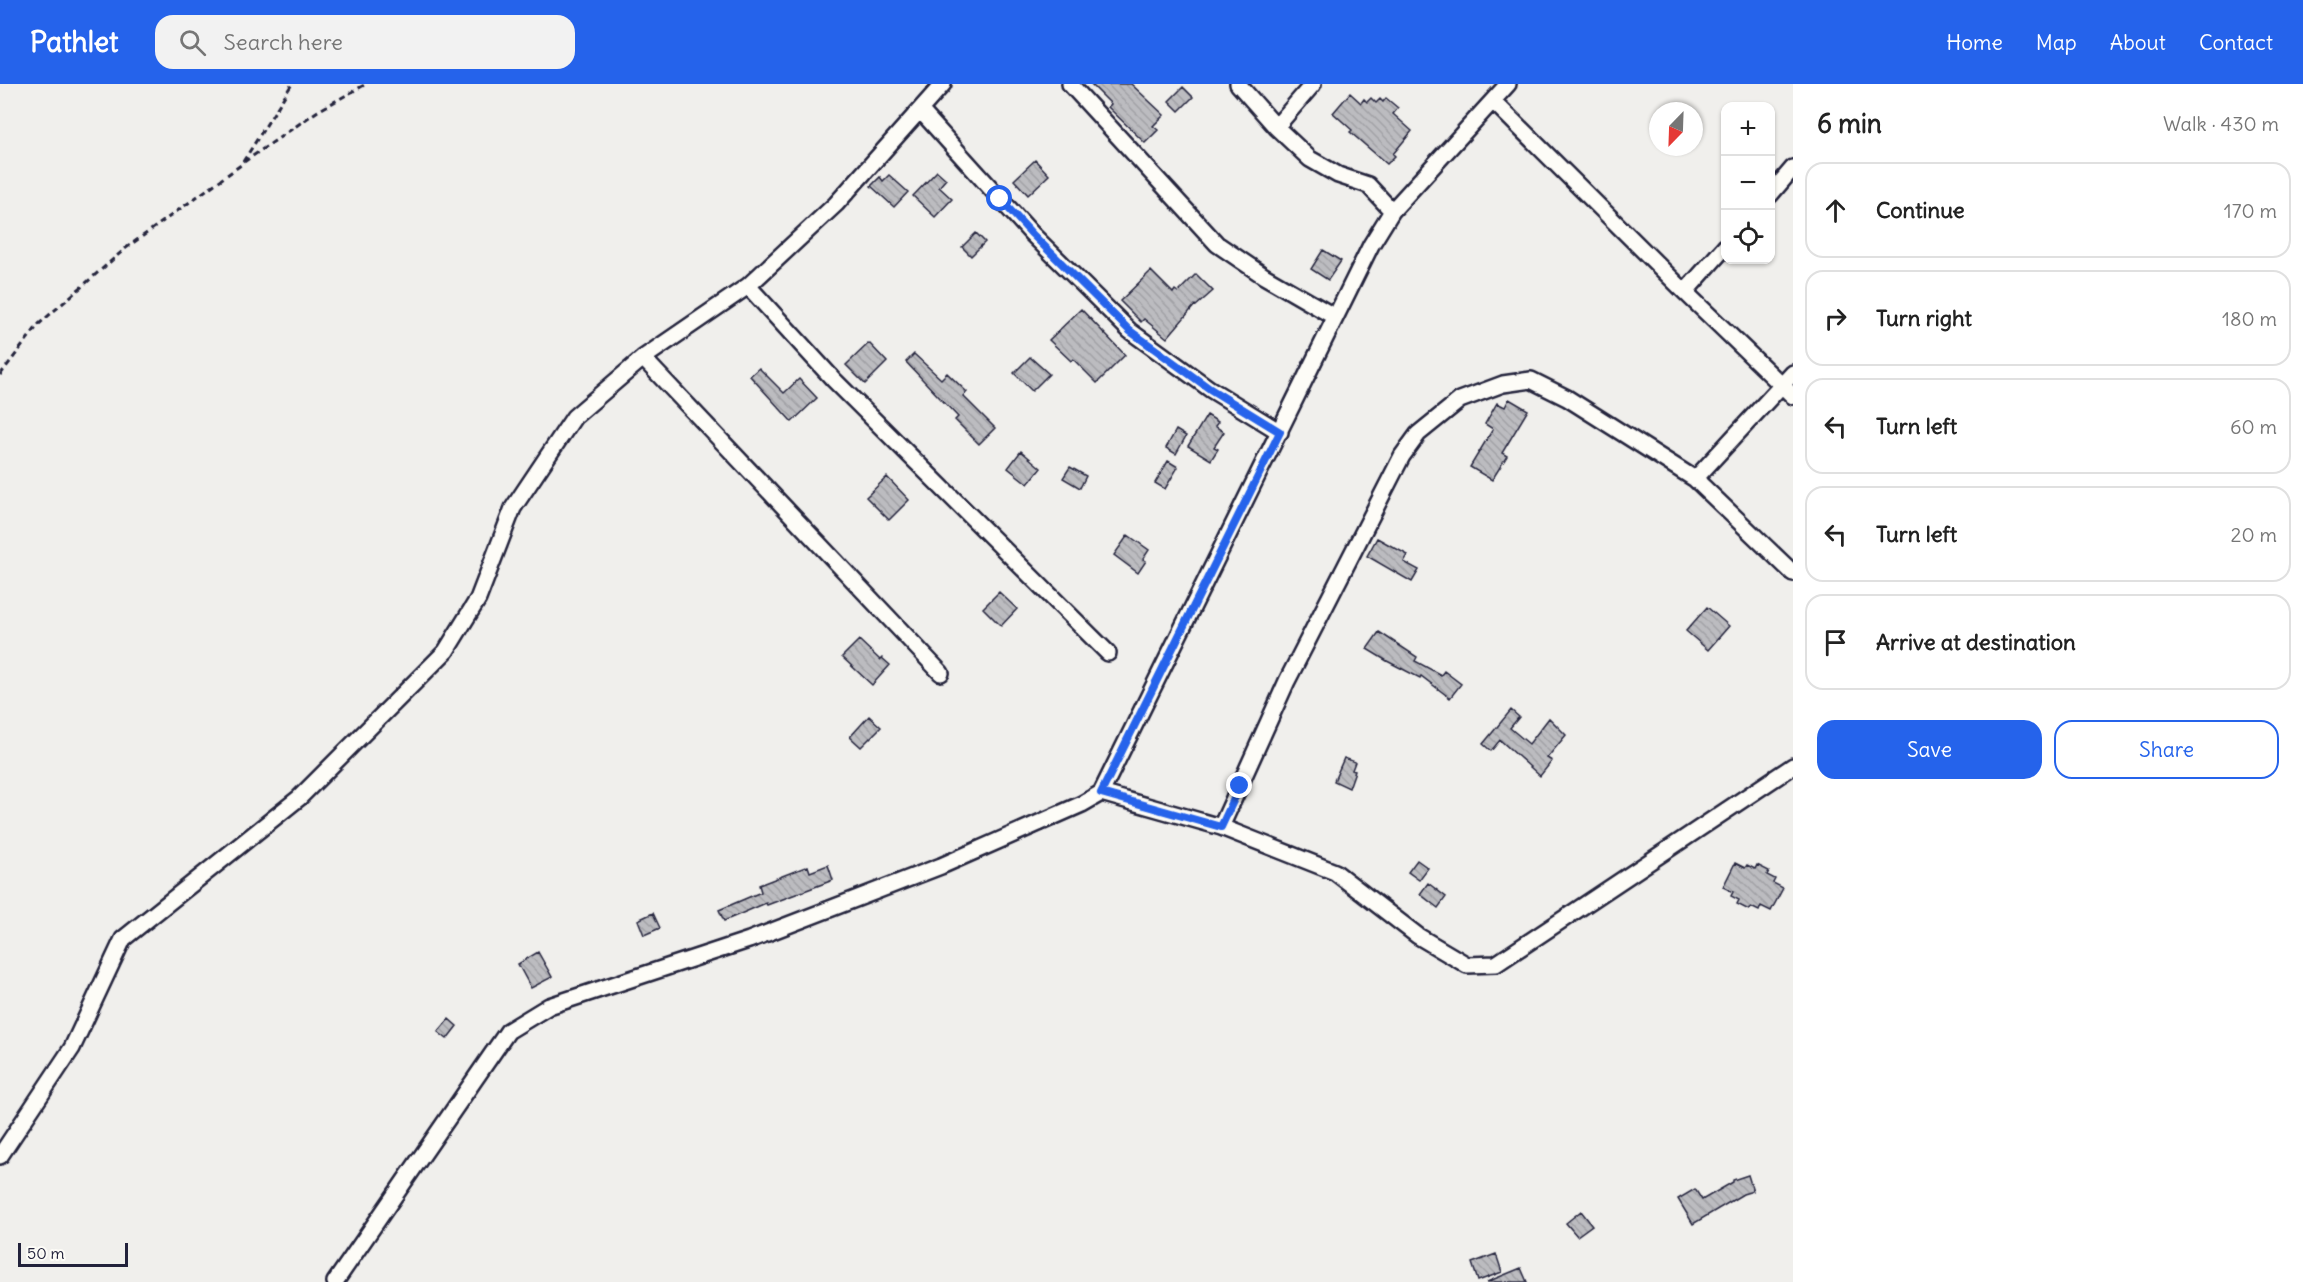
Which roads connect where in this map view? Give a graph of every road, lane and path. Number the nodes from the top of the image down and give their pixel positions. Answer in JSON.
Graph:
{"nodes":[{"id":1,"x":292,"y":84,"type":"edge"},
{"id":2,"x":366,"y":84,"type":"edge"},
{"id":3,"x":944,"y":84,"type":"edge"},
{"id":4,"x":1070,"y":84,"type":"edge"},
{"id":5,"x":1238,"y":84,"type":"edge"},
{"id":6,"x":1313,"y":84,"type":"edge"},
{"id":7,"x":1508,"y":84,"type":"edge"},
{"id":8,"x":1493,"y":101,"type":"junction"},
{"id":9,"x":921,"y":111,"type":"junction"},
{"id":10,"x":1276,"y":127,"type":"junction"},
{"id":11,"x":241,"y":165,"type":"junction"},
{"id":12,"x":1793,"y":168,"type":"edge"},
{"id":13,"x":1775,"y":189,"type":"edge"},
{"id":14,"x":1392,"y":211,"type":"junction"},
{"id":15,"x":1721,"y":251,"type":"edge"},
{"id":16,"x":748,"y":286,"type":"junction"},
{"id":17,"x":1685,"y":292,"type":"junction"},
{"id":18,"x":1335,"y":317,"type":"junction"},
{"id":19,"x":643,"y":358,"type":"junction"},
{"id":20,"x":1793,"y":373,"type":"edge"},
{"id":21,"x":0,"y":375,"type":"edge"},
{"id":22,"x":1788,"y":390,"type":"edge"},
{"id":23,"x":1280,"y":432,"type":"junction"},
{"id":24,"x":1695,"y":479,"type":"junction"},
{"id":25,"x":1793,"y":573,"type":"edge"},
{"id":26,"x":1108,"y":653,"type":"dead end"},
{"id":27,"x":941,"y":673,"type":"dead end"},
{"id":28,"x":1793,"y":766,"type":"edge"},
{"id":29,"x":1101,"y":793,"type":"junction"},
{"id":30,"x":1221,"y":827,"type":"junction"},
{"id":31,"x":0,"y":1156,"type":"edge"},
{"id":32,"x":335,"y":1282,"type":"edge"}],
"edges":[{"from":1,"to":11,"type":"path"},
{"from":2,"to":11,"type":"path"},
{"from":3,"to":9,"type":"street"},
{"from":4,"to":18,"type":"street"},
{"from":5,"to":10,"type":"street"},
{"from":6,"to":10,"type":"street"},
{"from":7,"to":8,"type":"street"},
{"from":8,"to":14,"type":"street"},
{"from":8,"to":17,"type":"street"},
{"from":9,"to":16,"type":"street"},
{"from":9,"to":23,"type":"street"},
{"from":10,"to":14,"type":"street"},
{"from":11,"to":21,"type":"path"},
{"from":12,"to":13,"type":"street"},
{"from":14,"to":18,"type":"street"},
{"from":15,"to":17,"type":"street"},
{"from":16,"to":19,"type":"street"},
{"from":16,"to":26,"type":"street"},
{"from":17,"to":22,"type":"street"},
{"from":18,"to":23,"type":"street"},
{"from":19,"to":27,"type":"street"},
{"from":19,"to":31,"type":"street"},
{"from":20,"to":22,"type":"street"},
{"from":22,"to":24,"type":"street"},
{"from":23,"to":29,"type":"street"},
{"from":24,"to":25,"type":"street"},
{"from":24,"to":30,"type":"street"},
{"from":28,"to":30,"type":"street"},
{"from":29,"to":30,"type":"street"},
{"from":29,"to":32,"type":"street"}]}
